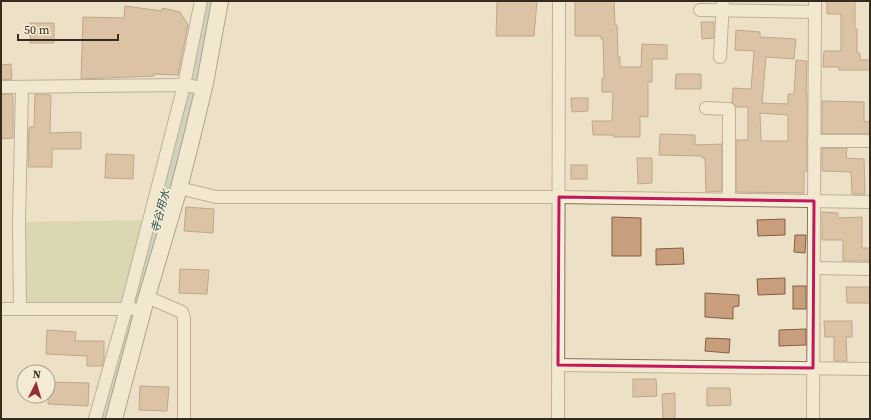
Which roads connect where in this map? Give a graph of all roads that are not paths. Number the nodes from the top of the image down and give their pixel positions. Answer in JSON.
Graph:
{"nodes":[{"id":1,"x":201,"y":1,"type":"edge"},
{"id":2,"x":220,"y":1,"type":"edge"},
{"id":3,"x":559,"y":1,"type":"edge"},
{"id":4,"x":723,"y":6,"type":"edge"},
{"id":5,"x":815,"y":6,"type":"edge"},
{"id":6,"x":700,"y":10,"type":"dead end"},
{"id":7,"x":720,"y":57,"type":"dead end"},
{"id":8,"x":193,"y":86,"type":"junction"},
{"id":9,"x":1,"y":87,"type":"edge"},
{"id":10,"x":22,"y":88,"type":"junction"},
{"id":11,"x":706,"y":108,"type":"dead end"},
{"id":12,"x":814,"y":141,"type":"junction"},
{"id":13,"x":870,"y":141,"type":"edge"},
{"id":14,"x":179,"y":188,"type":"junction"},
{"id":15,"x":559,"y":197,"type":"junction"},
{"id":16,"x":729,"y":200,"type":"junction"},
{"id":17,"x":814,"y":201,"type":"junction"},
{"id":18,"x":870,"y":202,"type":"edge"},
{"id":19,"x":814,"y":268,"type":"junction"},
{"id":20,"x":870,"y":269,"type":"edge"},
{"id":21,"x":144,"y":306,"type":"junction"},
{"id":22,"x":1,"y":309,"type":"edge"},
{"id":23,"x":20,"y":309,"type":"junction"},
{"id":24,"x":126,"y":309,"type":"junction"},
{"id":25,"x":558,"y":365,"type":"junction"},
{"id":26,"x":813,"y":368,"type":"junction"},
{"id":27,"x":870,"y":369,"type":"edge"},
{"id":28,"x":95,"y":419,"type":"edge"},
{"id":29,"x":114,"y":419,"type":"edge"},
{"id":30,"x":184,"y":419,"type":"edge"},
{"id":31,"x":558,"y":419,"type":"edge"},
{"id":32,"x":813,"y":419,"type":"edge"}],
"edges":[{"from":1,"to":8,"type":"street"},
{"from":2,"to":8,"type":"street"},
{"from":3,"to":15,"type":"street"},
{"from":4,"to":5,"type":"street"},
{"from":4,"to":6,"type":"street"},
{"from":4,"to":7,"type":"street"},
{"from":5,"to":12,"type":"street"},
{"from":8,"to":10,"type":"street"},
{"from":8,"to":14,"type":"street"},
{"from":8,"to":24,"type":"street"},
{"from":9,"to":10,"type":"street"},
{"from":10,"to":23,"type":"street"},
{"from":11,"to":16,"type":"street"},
{"from":12,"to":13,"type":"street"},
{"from":12,"to":17,"type":"street"},
{"from":14,"to":15,"type":"street"},
{"from":14,"to":21,"type":"street"},
{"from":15,"to":16,"type":"street"},
{"from":15,"to":25,"type":"street"},
{"from":16,"to":17,"type":"street"},
{"from":17,"to":18,"type":"street"},
{"from":17,"to":19,"type":"street"},
{"from":19,"to":20,"type":"street"},
{"from":19,"to":26,"type":"street"},
{"from":21,"to":24,"type":"street"},
{"from":21,"to":29,"type":"street"},
{"from":21,"to":30,"type":"street"},
{"from":22,"to":23,"type":"street"},
{"from":23,"to":24,"type":"street"},
{"from":24,"to":28,"type":"street"},
{"from":25,"to":26,"type":"street"},
{"from":25,"to":31,"type":"street"},
{"from":26,"to":27,"type":"street"},
{"from":26,"to":32,"type":"street"}]}
